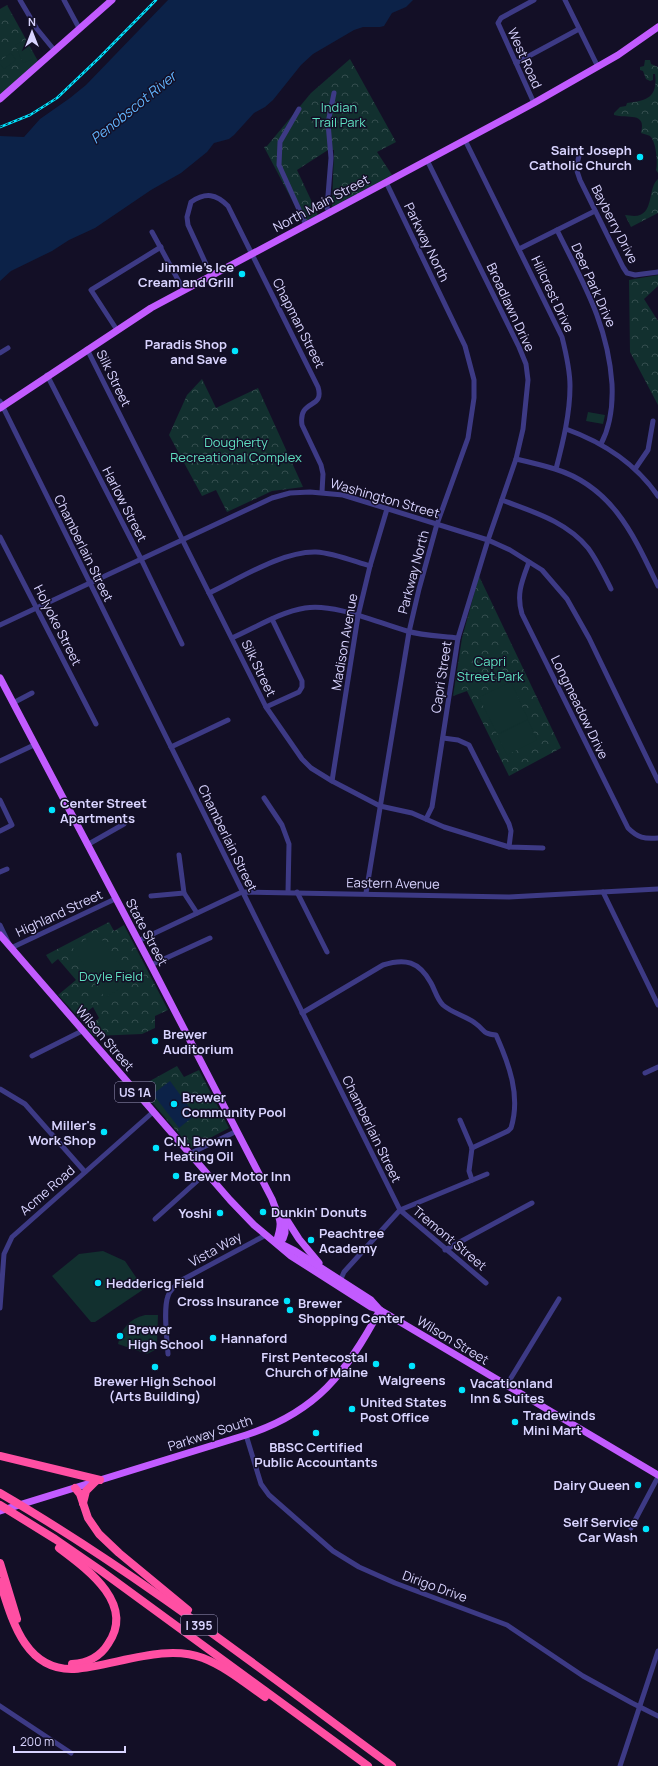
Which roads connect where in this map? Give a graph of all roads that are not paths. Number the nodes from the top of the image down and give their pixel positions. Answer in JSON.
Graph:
{"nodes":[{"id":1,"x":20,"y":0,"type":"edge"},
{"id":2,"x":64,"y":0,"type":"edge"},
{"id":3,"x":112,"y":0,"type":"edge"},
{"id":4,"x":534,"y":0,"type":"edge"},
{"id":5,"x":565,"y":0,"type":"edge"},
{"id":6,"x":79,"y":28,"type":"junction"},
{"id":7,"x":658,"y":28,"type":"edge"},
{"id":8,"x":579,"y":29,"type":"junction"},
{"id":9,"x":55,"y":51,"type":"junction"},
{"id":10,"x":516,"y":63,"type":"junction"},
{"id":11,"x":598,"y":67,"type":"junction"},
{"id":12,"x":334,"y":93,"type":"dead end"},
{"id":13,"x":0,"y":99,"type":"edge"},
{"id":14,"x":534,"y":103,"type":"junction"},
{"id":15,"x":299,"y":109,"type":"dead end"},
{"id":16,"x":465,"y":140,"type":"junction"},
{"id":17,"x":579,"y":156,"type":"dead end"},
{"id":18,"x":427,"y":160,"type":"junction"},
{"id":19,"x":386,"y":182,"type":"junction"},
{"id":20,"x":595,"y":211,"type":"junction"},
{"id":21,"x":330,"y":212,"type":"junction"},
{"id":22,"x":306,"y":225,"type":"junction"},
{"id":23,"x":557,"y":230,"type":"junction"},
{"id":24,"x":152,"y":232,"type":"dead end"},
{"id":25,"x":161,"y":247,"type":"junction"},
{"id":26,"x":519,"y":249,"type":"junction"},
{"id":27,"x":252,"y":254,"type":"junction"},
{"id":28,"x":658,"y":272,"type":"edge"},
{"id":29,"x":211,"y":275,"type":"junction"},
{"id":30,"x":183,"y":289,"type":"junction"},
{"id":31,"x":117,"y":330,"type":"junction"},
{"id":32,"x":8,"y":348,"type":"dead end"},
{"id":33,"x":87,"y":349,"type":"junction"},
{"id":34,"x":0,"y":353,"type":"edge"},
{"id":35,"x":47,"y":375,"type":"junction"},
{"id":36,"x":1,"y":405,"type":"edge"},
{"id":37,"x":653,"y":421,"type":"dead end"},
{"id":38,"x":566,"y":429,"type":"junction"},
{"id":39,"x":600,"y":444,"type":"junction"},
{"id":40,"x":516,"y":459,"type":"junction"},
{"id":41,"x":556,"y":469,"type":"junction"},
{"id":42,"x":635,"y":469,"type":"junction"},
{"id":43,"x":322,"y":492,"type":"junction"},
{"id":44,"x":658,"y":496,"type":"edge"},
{"id":45,"x":502,"y":500,"type":"junction"},
{"id":46,"x":387,"y":509,"type":"junction"},
{"id":47,"x":437,"y":524,"type":"junction"},
{"id":48,"x":0,"y":537,"type":"edge"},
{"id":49,"x":182,"y":539,"type":"junction"},
{"id":50,"x":488,"y":540,"type":"junction"},
{"id":51,"x":141,"y":559,"type":"junction"},
{"id":52,"x":529,"y":562,"type":"junction"},
{"id":53,"x":370,"y":566,"type":"junction"},
{"id":54,"x":89,"y":583,"type":"junction"},
{"id":55,"x":658,"y":586,"type":"edge"},
{"id":56,"x":611,"y":588,"type":"dead end"},
{"id":57,"x":208,"y":594,"type":"junction"},
{"id":58,"x":36,"y":608,"type":"junction"},
{"id":59,"x":358,"y":616,"type":"junction"},
{"id":60,"x":272,"y":620,"type":"junction"},
{"id":61,"x":0,"y":625,"type":"edge"},
{"id":62,"x":409,"y":632,"type":"junction"},
{"id":63,"x":232,"y":638,"type":"junction"},
{"id":64,"x":458,"y":638,"type":"junction"},
{"id":65,"x":182,"y":644,"type":"dead end"},
{"id":66,"x":0,"y":678,"type":"edge"},
{"id":67,"x":3,"y":689,"type":"edge"},
{"id":68,"x":32,"y":693,"type":"dead end"},
{"id":69,"x":13,"y":703,"type":"junction"},
{"id":70,"x":266,"y":707,"type":"junction"},
{"id":71,"x":228,"y":720,"type":"dead end"},
{"id":72,"x":96,"y":724,"type":"dead end"},
{"id":73,"x":443,"y":738,"type":"junction"},
{"id":74,"x":34,"y":745,"type":"junction"},
{"id":75,"x":170,"y":747,"type":"junction"},
{"id":76,"x":0,"y":761,"type":"edge"},
{"id":77,"x":332,"y":781,"type":"junction"},
{"id":78,"x":658,"y":781,"type":"edge"},
{"id":79,"x":264,"y":798,"type":"dead end"},
{"id":80,"x":0,"y":800,"type":"edge"},
{"id":81,"x":380,"y":806,"type":"junction"},
{"id":82,"x":426,"y":819,"type":"junction"},
{"id":83,"x":124,"y":824,"type":"dead end"},
{"id":84,"x":0,"y":831,"type":"edge"},
{"id":85,"x":658,"y":838,"type":"edge"},
{"id":86,"x":87,"y":844,"type":"junction"},
{"id":87,"x":509,"y":847,"type":"junction"},
{"id":88,"x":543,"y":848,"type":"dead end"},
{"id":89,"x":179,"y":855,"type":"dead end"},
{"id":90,"x":8,"y":868,"type":"dead end"},
{"id":91,"x":0,"y":872,"type":"edge"},
{"id":92,"x":658,"y":889,"type":"edge"},
{"id":93,"x":242,"y":892,"type":"junction"},
{"id":94,"x":288,"y":892,"type":"junction"},
{"id":95,"x":297,"y":892,"type":"junction"},
{"id":96,"x":603,"y":892,"type":"junction"},
{"id":97,"x":184,"y":893,"type":"junction"},
{"id":98,"x":366,"y":893,"type":"junction"},
{"id":99,"x":151,"y":896,"type":"dead end"},
{"id":100,"x":116,"y":899,"type":"junction"},
{"id":101,"x":197,"y":913,"type":"junction"},
{"id":102,"x":0,"y":925,"type":"edge"},
{"id":103,"x":0,"y":935,"type":"edge"},
{"id":104,"x":210,"y":938,"type":"dead end"},
{"id":105,"x":138,"y":941,"type":"junction"},
{"id":106,"x":11,"y":948,"type":"junction"},
{"id":107,"x":327,"y":952,"type":"dead end"},
{"id":108,"x":151,"y":965,"type":"junction"},
{"id":109,"x":658,"y":1005,"type":"edge"},
{"id":110,"x":302,"y":1013,"type":"junction"},
{"id":111,"x":82,"y":1030,"type":"junction"},
{"id":112,"x":32,"y":1056,"type":"dead end"},
{"id":113,"x":658,"y":1066,"type":"edge"},
{"id":114,"x":644,"y":1073,"type":"dead end"},
{"id":115,"x":0,"y":1089,"type":"edge"},
{"id":116,"x":153,"y":1112,"type":"junction"},
{"id":117,"x":460,"y":1120,"type":"dead end"},
{"id":118,"x":237,"y":1131,"type":"junction"},
{"id":119,"x":472,"y":1148,"type":"junction"},
{"id":120,"x":189,"y":1154,"type":"junction"},
{"id":121,"x":85,"y":1172,"type":"junction"},
{"id":122,"x":206,"y":1173,"type":"junction"},
{"id":123,"x":487,"y":1174,"type":"dead end"},
{"id":124,"x":472,"y":1180,"type":"junction"},
{"id":125,"x":272,"y":1199,"type":"junction"},
{"id":126,"x":532,"y":1203,"type":"dead end"},
{"id":127,"x":400,"y":1210,"type":"junction"},
{"id":128,"x":283,"y":1214,"type":"junction"},
{"id":129,"x":154,"y":1219,"type":"dead end"},
{"id":130,"x":266,"y":1235,"type":"junction"},
{"id":131,"x":276,"y":1242,"type":"junction"},
{"id":132,"x":445,"y":1250,"type":"junction"},
{"id":133,"x":344,"y":1272,"type":"junction"},
{"id":134,"x":330,"y":1276,"type":"junction"},
{"id":135,"x":340,"y":1281,"type":"junction"},
{"id":136,"x":486,"y":1283,"type":"dead end"},
{"id":137,"x":559,"y":1299,"type":"dead end"},
{"id":138,"x":0,"y":1308,"type":"edge"},
{"id":139,"x":380,"y":1310,"type":"junction"},
{"id":140,"x":168,"y":1354,"type":"dead end"},
{"id":141,"x":506,"y":1386,"type":"junction"},
{"id":142,"x":246,"y":1435,"type":"junction"},
{"id":143,"x":0,"y":1456,"type":"edge"},
{"id":144,"x":64,"y":1472,"type":"junction"},
{"id":145,"x":658,"y":1476,"type":"edge"},
{"id":146,"x":98,"y":1481,"type":"junction"},
{"id":147,"x":74,"y":1488,"type":"junction"},
{"id":148,"x":0,"y":1493,"type":"edge"},
{"id":149,"x":0,"y":1505,"type":"edge"},
{"id":150,"x":84,"y":1505,"type":"junction"},
{"id":151,"x":0,"y":1511,"type":"edge"},
{"id":152,"x":21,"y":1518,"type":"junction"},
{"id":153,"x":631,"y":1528,"type":"dead end"},
{"id":154,"x":0,"y":1563,"type":"edge"},
{"id":155,"x":0,"y":1582,"type":"edge"},
{"id":156,"x":230,"y":1647,"type":"junction"},
{"id":157,"x":658,"y":1651,"type":"edge"},
{"id":158,"x":0,"y":1706,"type":"edge"},
{"id":159,"x":639,"y":1708,"type":"junction"},
{"id":160,"x":658,"y":1716,"type":"edge"},
{"id":161,"x":330,"y":1738,"type":"junction"},
{"id":162,"x":71,"y":1753,"type":"dead end"},
{"id":163,"x":368,"y":1766,"type":"edge"},
{"id":164,"x":392,"y":1766,"type":"edge"},
{"id":165,"x":620,"y":1766,"type":"edge"}],
"edges":[{"from":1,"to":9,"type":"street"},
{"from":2,"to":6,"type":"street"},
{"from":3,"to":6,"type":"main road"},
{"from":4,"to":10,"type":"street","name":"West Road"},
{"from":5,"to":8,"type":"street"},
{"from":6,"to":9,"type":"main road"},
{"from":7,"to":11,"type":"main road","name":"North Main Street"},
{"from":8,"to":10,"type":"street"},
{"from":8,"to":11,"type":"street"},
{"from":9,"to":13,"type":"main road"},
{"from":10,"to":14,"type":"street","name":"West Road"},
{"from":11,"to":14,"type":"main road","name":"North Main Street"},
{"from":12,"to":21,"type":"street"},
{"from":14,"to":16,"type":"main road","name":"North Main Street"},
{"from":15,"to":22,"type":"street"},
{"from":16,"to":18,"type":"main road","name":"North Main Street"},
{"from":16,"to":26,"type":"street","name":"Hillcrest Drive"},
{"from":17,"to":20,"type":"street","name":"Bayberry Drive"},
{"from":18,"to":19,"type":"main road","name":"North Main Street"},
{"from":18,"to":40,"type":"street","name":"Broadlawn Drive"},
{"from":19,"to":21,"type":"main road","name":"North Main Street"},
{"from":19,"to":47,"type":"street","name":"Parkway North"},
{"from":20,"to":23,"type":"street"},
{"from":20,"to":28,"type":"street","name":"Bayberry Drive"},
{"from":21,"to":22,"type":"main road","name":"North Main Street"},
{"from":22,"to":27,"type":"main road","name":"North Main Street"},
{"from":23,"to":26,"type":"street"},
{"from":23,"to":39,"type":"street","name":"Deer Park Drive"},
{"from":24,"to":25,"type":"street"},
{"from":25,"to":30,"type":"street"},
{"from":25,"to":31,"type":"street"},
{"from":26,"to":38,"type":"street","name":"Hillcrest Drive"},
{"from":27,"to":29,"type":"main road","name":"North Main Street"},
{"from":27,"to":29,"type":"street","name":"Chapman Street"},
{"from":27,"to":43,"type":"street","name":"Chapman Street"},
{"from":29,"to":30,"type":"main road","name":"North Main Street"},
{"from":30,"to":31,"type":"main road","name":"North Main Street"},
{"from":31,"to":33,"type":"main road","name":"North Main Street"},
{"from":32,"to":34,"type":"street"},
{"from":33,"to":35,"type":"main road","name":"North Main Street"},
{"from":33,"to":49,"type":"street","name":"Silk Street"},
{"from":35,"to":36,"type":"main road","name":"North Main Street"},
{"from":35,"to":51,"type":"street","name":"Harlow Street"},
{"from":36,"to":54,"type":"street","name":"Chamberlain Street"},
{"from":37,"to":42,"type":"street"},
{"from":38,"to":39,"type":"street"},
{"from":38,"to":41,"type":"street","name":"Hillcrest Drive"},
{"from":39,"to":42,"type":"street"},
{"from":40,"to":41,"type":"street"},
{"from":40,"to":45,"type":"street","name":"Broadlawn Drive"},
{"from":41,"to":55,"type":"street"},
{"from":42,"to":44,"type":"street"},
{"from":43,"to":46,"type":"street","name":"Washington Street"},
{"from":43,"to":49,"type":"street","name":"Washington Street"},
{"from":45,"to":50,"type":"street","name":"Broadlawn Drive"},
{"from":45,"to":56,"type":"street"},
{"from":46,"to":47,"type":"street","name":"Washington Street"},
{"from":46,"to":53,"type":"street","name":"Madison Avenue"},
{"from":47,"to":50,"type":"street","name":"Washington Street"},
{"from":47,"to":62,"type":"street","name":"Parkway North"},
{"from":48,"to":58,"type":"street","name":"Holyoke Street"},
{"from":49,"to":51,"type":"street","name":"Washington Street"},
{"from":49,"to":57,"type":"street","name":"Silk Street"},
{"from":50,"to":52,"type":"street","name":"Washington Street"},
{"from":50,"to":64,"type":"street","name":"Capri Street"},
{"from":51,"to":54,"type":"street","name":"Washington Street"},
{"from":51,"to":65,"type":"street","name":"Harlow Street"},
{"from":52,"to":78,"type":"street","name":"Washington Street"},
{"from":52,"to":85,"type":"street","name":"Longmeadow Drive"},
{"from":53,"to":57,"type":"street"},
{"from":53,"to":59,"type":"street","name":"Madison Avenue"},
{"from":54,"to":58,"type":"street","name":"Washington Street"},
{"from":54,"to":75,"type":"street","name":"Chamberlain Street"},
{"from":57,"to":63,"type":"street","name":"Silk Street"},
{"from":58,"to":61,"type":"street","name":"Washington Street"},
{"from":58,"to":72,"type":"street","name":"Holyoke Street"},
{"from":59,"to":60,"type":"street"},
{"from":59,"to":62,"type":"street"},
{"from":59,"to":77,"type":"street","name":"Madison Avenue"},
{"from":60,"to":63,"type":"street"},
{"from":60,"to":70,"type":"street"},
{"from":62,"to":64,"type":"street"},
{"from":62,"to":81,"type":"street","name":"Parkway North"},
{"from":63,"to":70,"type":"street","name":"Silk Street"},
{"from":64,"to":73,"type":"street","name":"Capri Street"},
{"from":66,"to":67,"type":"main road","name":"State Street"},
{"from":67,"to":69,"type":"main road","name":"State Street"},
{"from":68,"to":69,"type":"street"},
{"from":69,"to":74,"type":"main road","name":"State Street"},
{"from":70,"to":77,"type":"street","name":"Silk Street"},
{"from":71,"to":75,"type":"street"},
{"from":73,"to":82,"type":"street","name":"Capri Street"},
{"from":73,"to":87,"type":"street"},
{"from":74,"to":76,"type":"street"},
{"from":74,"to":86,"type":"main road","name":"State Street"},
{"from":75,"to":93,"type":"street","name":"Chamberlain Street"},
{"from":77,"to":81,"type":"street","name":"Silk Street"},
{"from":79,"to":94,"type":"street"},
{"from":80,"to":84,"type":"street"},
{"from":81,"to":82,"type":"street","name":"Silk Street"},
{"from":81,"to":98,"type":"street","name":"Parkway North"},
{"from":82,"to":87,"type":"street","name":"Silk Street"},
{"from":83,"to":86,"type":"street"},
{"from":86,"to":100,"type":"main road","name":"State Street"},
{"from":87,"to":88,"type":"street","name":"Silk Street"},
{"from":89,"to":97,"type":"street"},
{"from":90,"to":91,"type":"street"},
{"from":92,"to":96,"type":"street","name":"Eastern Avenue"},
{"from":93,"to":94,"type":"street","name":"Eastern Avenue"},
{"from":93,"to":101,"type":"street","name":"Eastern Avenue"},
{"from":93,"to":110,"type":"street","name":"Chamberlain Street"},
{"from":94,"to":95,"type":"street","name":"Eastern Avenue"},
{"from":95,"to":98,"type":"street","name":"Eastern Avenue"},
{"from":95,"to":107,"type":"street"},
{"from":96,"to":98,"type":"street","name":"Eastern Avenue"},
{"from":96,"to":109,"type":"street"},
{"from":97,"to":99,"type":"street"},
{"from":97,"to":101,"type":"street"},
{"from":100,"to":105,"type":"main road","name":"State Street"},
{"from":100,"to":106,"type":"street","name":"Highland Street"},
{"from":101,"to":105,"type":"street","name":"Eastern Avenue"},
{"from":102,"to":106,"type":"street"},
{"from":103,"to":106,"type":"main road","name":"Wilson Street","number":"US 1A"},
{"from":104,"to":108,"type":"street"},
{"from":105,"to":108,"type":"main road","name":"State Street"},
{"from":106,"to":111,"type":"main road","name":"Wilson Street","number":"US 1A"},
{"from":108,"to":118,"type":"main road","name":"State Street"},
{"from":110,"to":119,"type":"street"},
{"from":110,"to":127,"type":"street","name":"Chamberlain Street"},
{"from":111,"to":112,"type":"street"},
{"from":111,"to":116,"type":"main road","name":"Wilson Street","number":"US 1A"},
{"from":113,"to":114,"type":"street"},
{"from":115,"to":121,"type":"street"},
{"from":116,"to":120,"type":"main road","name":"Wilson Street","number":"US 1A"},
{"from":116,"to":121,"type":"street","name":"Acme Road"},
{"from":117,"to":119,"type":"street"},
{"from":118,"to":120,"type":"street"},
{"from":118,"to":125,"type":"main road","name":"State Street"},
{"from":119,"to":124,"type":"street"},
{"from":120,"to":122,"type":"main road","name":"Wilson Street","number":"US 1A"},
{"from":121,"to":138,"type":"street","name":"Acme Road"},
{"from":122,"to":129,"type":"street"},
{"from":122,"to":130,"type":"main road","name":"Wilson Street","number":"US 1A"},
{"from":123,"to":124,"type":"street"},
{"from":124,"to":127,"type":"street"},
{"from":125,"to":128,"type":"main road","name":"State Street"},
{"from":125,"to":131,"type":"main road","name":"State Street"},
{"from":126,"to":132,"type":"street"},
{"from":127,"to":132,"type":"street","name":"Tremont Street"},
{"from":127,"to":133,"type":"street"},
{"from":128,"to":131,"type":"main road"},
{"from":128,"to":134,"type":"main road","name":"State Street"},
{"from":130,"to":131,"type":"main road","name":"Wilson Street","number":"US 1A"},
{"from":130,"to":140,"type":"street","name":"Vista Way"},
{"from":131,"to":134,"type":"main road","name":"Wilson Street","number":"US 1A"},
{"from":131,"to":134,"type":"main road","name":"Wilson Street","number":"US 1A"},
{"from":132,"to":136,"type":"street","name":"Tremont Street"},
{"from":133,"to":134,"type":"street"},
{"from":133,"to":135,"type":"street"},
{"from":134,"to":135,"type":"main road","name":"Wilson Street","number":"US 1A"},
{"from":134,"to":139,"type":"main road","name":"Wilson Street","number":"US 1A"},
{"from":135,"to":139,"type":"main road","name":"Wilson Street","number":"US 1A"},
{"from":137,"to":141,"type":"street"},
{"from":139,"to":141,"type":"main road","name":"Wilson Street","number":"US 1A"},
{"from":139,"to":142,"type":"main road","name":"Parkway South"},
{"from":141,"to":145,"type":"main road","name":"Wilson Street","number":"US 1A"},
{"from":142,"to":146,"type":"main road","name":"Parkway South"},
{"from":142,"to":159,"type":"street","name":"Dirigo Drive"},
{"from":143,"to":144,"type":"highway"},
{"from":144,"to":146,"type":"highway"},
{"from":144,"to":147,"type":"highway"},
{"from":145,"to":153,"type":"street"},
{"from":146,"to":147,"type":"main road","name":"Parkway South"},
{"from":146,"to":150,"type":"highway"},
{"from":147,"to":150,"type":"highway"},
{"from":147,"to":151,"type":"main road","name":"Parkway South"},
{"from":148,"to":156,"type":"highway","number":"I 395"},
{"from":149,"to":152,"type":"highway","number":"I 395"},
{"from":150,"to":156,"type":"highway"},
{"from":152,"to":154,"type":"highway"},
{"from":152,"to":161,"type":"highway","number":"I 395"},
{"from":155,"to":161,"type":"highway"},
{"from":156,"to":164,"type":"highway","number":"I 395"},
{"from":157,"to":159,"type":"street"},
{"from":158,"to":162,"type":"street"},
{"from":159,"to":160,"type":"street","name":"Dirigo Drive"},
{"from":159,"to":165,"type":"street"},
{"from":161,"to":163,"type":"highway","number":"I 395"}]}
